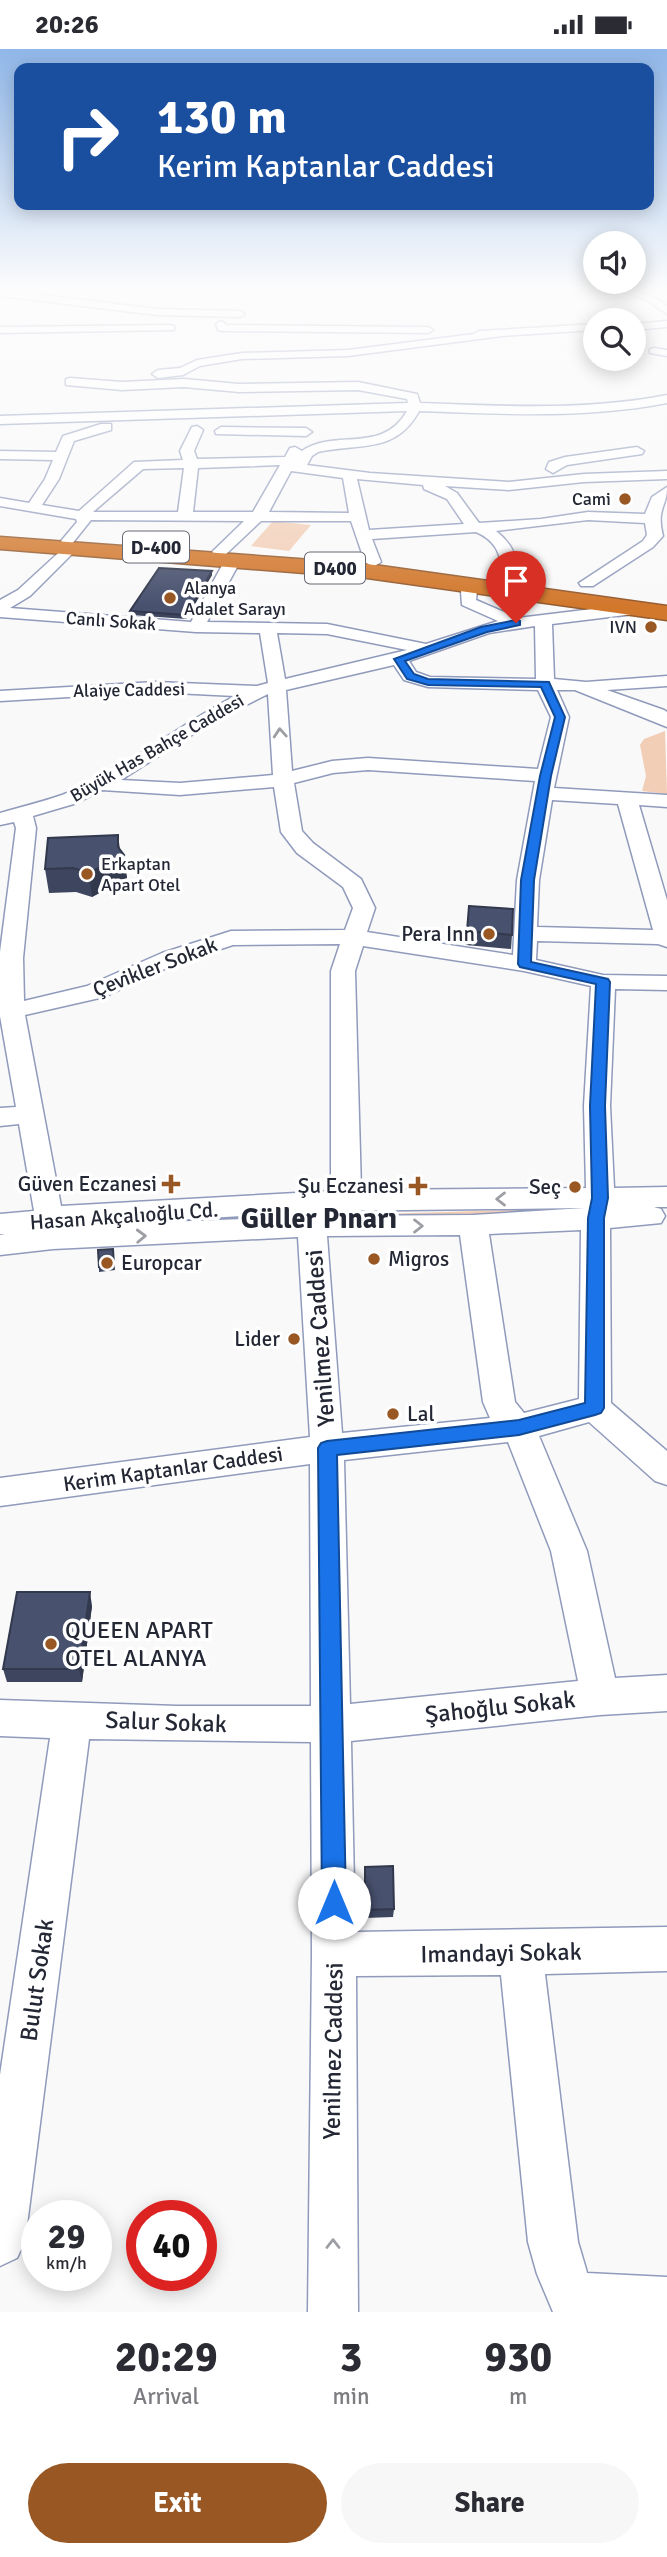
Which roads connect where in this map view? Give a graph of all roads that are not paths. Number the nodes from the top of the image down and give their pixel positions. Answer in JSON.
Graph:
{"nodes":[{"id":1,"x":196,"y":395,"type":"edge"},
{"id":2,"x":408,"y":395,"type":"edge"},
{"id":3,"x":667,"y":399,"type":"edge"},
{"id":4,"x":415,"y":407,"type":"junction"},
{"id":5,"x":321,"y":410,"type":"junction"},
{"id":6,"x":124,"y":419,"type":"junction"},
{"id":7,"x":0,"y":420,"type":"edge"},
{"id":8,"x":197,"y":430,"type":"junction"},
{"id":9,"x":306,"y":432,"type":"junction"},
{"id":10,"x":625,"y":435,"type":"dead end"},
{"id":11,"x":0,"y":455,"type":"edge"},
{"id":12,"x":60,"y":456,"type":"junction"},
{"id":13,"x":191,"y":462,"type":"junction"},
{"id":14,"x":291,"y":465,"type":"junction"},
{"id":15,"x":349,"y":475,"type":"junction"},
{"id":16,"x":667,"y":475,"type":"edge"},
{"id":17,"x":396,"y":478,"type":"junction"},
{"id":18,"x":561,"y":480,"type":"junction"},
{"id":19,"x":509,"y":486,"type":"junction"},
{"id":20,"x":667,"y":491,"type":"edge"},
{"id":21,"x":453,"y":494,"type":"junction"},
{"id":22,"x":0,"y":502,"type":"edge"},
{"id":23,"x":32,"y":509,"type":"junction"},
{"id":24,"x":83,"y":516,"type":"junction"},
{"id":25,"x":185,"y":517,"type":"junction"},
{"id":26,"x":257,"y":517,"type":"junction"},
{"id":27,"x":357,"y":517,"type":"junction"},
{"id":28,"x":657,"y":522,"type":"edge"},
{"id":29,"x":474,"y":527,"type":"junction"},
{"id":30,"x":0,"y":535,"type":"edge"},
{"id":31,"x":365,"y":535,"type":"junction"},
{"id":32,"x":0,"y":543,"type":"edge"},
{"id":33,"x":69,"y":545,"type":"junction"},
{"id":34,"x":227,"y":556,"type":"junction"},
{"id":35,"x":313,"y":559,"type":"junction"},
{"id":36,"x":370,"y":567,"type":"junction"},
{"id":37,"x":507,"y":573,"type":"junction"},
{"id":38,"x":587,"y":583,"type":"junction"},
{"id":39,"x":0,"y":591,"type":"edge"},
{"id":40,"x":469,"y":591,"type":"dead end"},
{"id":41,"x":24,"y":593,"type":"junction"},
{"id":42,"x":559,"y":596,"type":"junction"},
{"id":43,"x":667,"y":599,"type":"edge"},
{"id":44,"x":642,"y":608,"type":"junction"},
{"id":45,"x":667,"y":608,"type":"edge"},
{"id":46,"x":0,"y":610,"type":"edge"},
{"id":47,"x":667,"y":613,"type":"edge"},
{"id":48,"x":543,"y":620,"type":"junction"},
{"id":49,"x":516,"y":623,"type":"junction"},
{"id":50,"x":196,"y":627,"type":"junction"},
{"id":51,"x":268,"y":629,"type":"junction"},
{"id":52,"x":429,"y":650,"type":"junction"},
{"id":53,"x":399,"y":659,"type":"junction"},
{"id":54,"x":667,"y":681,"type":"edge"},
{"id":55,"x":545,"y":684,"type":"junction"},
{"id":56,"x":577,"y":685,"type":"junction"},
{"id":57,"x":267,"y":688,"type":"junction"},
{"id":58,"x":0,"y":696,"type":"edge"},
{"id":59,"x":667,"y":721,"type":"edge"},
{"id":60,"x":283,"y":781,"type":"junction"},
{"id":61,"x":99,"y":784,"type":"junction"},
{"id":62,"x":544,"y":784,"type":"junction"},
{"id":63,"x":627,"y":798,"type":"junction"},
{"id":64,"x":667,"y":801,"type":"edge"},
{"id":65,"x":7,"y":813,"type":"edge"},
{"id":66,"x":525,"y":934,"type":"junction"},
{"id":67,"x":353,"y":937,"type":"junction"},
{"id":68,"x":666,"y":939,"type":"edge"},
{"id":69,"x":524,"y":964,"type":"junction"},
{"id":70,"x":603,"y":982,"type":"junction"},
{"id":71,"x":667,"y":983,"type":"edge"},
{"id":72,"x":6,"y":1010,"type":"edge"},
{"id":73,"x":30,"y":1115,"type":"junction"},
{"id":74,"x":0,"y":1117,"type":"edge"},
{"id":75,"x":667,"y":1197,"type":"edge"},
{"id":76,"x":349,"y":1200,"type":"junction"},
{"id":77,"x":598,"y":1208,"type":"junction"},
{"id":78,"x":311,"y":1215,"type":"junction"},
{"id":79,"x":667,"y":1215,"type":"edge"},
{"id":80,"x":0,"y":1224,"type":"edge"},
{"id":81,"x":473,"y":1226,"type":"junction"},
{"id":82,"x":52,"y":1228,"type":"junction"},
{"id":83,"x":0,"y":1245,"type":"edge"},
{"id":84,"x":595,"y":1408,"type":"junction"},
{"id":85,"x":519,"y":1428,"type":"junction"},
{"id":86,"x":327,"y":1448,"type":"junction"},
{"id":87,"x":667,"y":1471,"type":"edge"},
{"id":88,"x":0,"y":1492,"type":"edge"},
{"id":89,"x":667,"y":1693,"type":"edge"},
{"id":90,"x":600,"y":1697,"type":"junction"},
{"id":91,"x":0,"y":1718,"type":"edge"},
{"id":92,"x":72,"y":1719,"type":"junction"},
{"id":93,"x":333,"y":1724,"type":"junction"},
{"id":94,"x":667,"y":1949,"type":"edge"},
{"id":95,"x":520,"y":1953,"type":"junction"},
{"id":96,"x":334,"y":1954,"type":"junction"},
{"id":97,"x":0,"y":2241,"type":"edge"},
{"id":98,"x":667,"y":2302,"type":"edge"},
{"id":99,"x":575,"y":2305,"type":"edge"},
{"id":100,"x":333,"y":2312,"type":"edge"}],
"edges":[{"from":1,"to":6,"type":"street"},
{"from":2,"to":4,"type":"street"},
{"from":3,"to":4,"type":"street"},
{"from":4,"to":5,"type":"street"},
{"from":4,"to":14,"type":"street"},
{"from":5,"to":6,"type":"street"},
{"from":5,"to":9,"type":"street"},
{"from":6,"to":7,"type":"street"},
{"from":6,"to":8,"type":"street"},
{"from":6,"to":12,"type":"street"},
{"from":8,"to":9,"type":"street"},
{"from":8,"to":13,"type":"street"},
{"from":9,"to":14,"type":"street"},
{"from":10,"to":18,"type":"street"},
{"from":11,"to":12,"type":"street"},
{"from":12,"to":23,"type":"street"},
{"from":13,"to":14,"type":"street"},
{"from":13,"to":24,"type":"street"},
{"from":13,"to":25,"type":"street"},
{"from":14,"to":15,"type":"street"},
{"from":14,"to":26,"type":"street"},
{"from":15,"to":17,"type":"street"},
{"from":15,"to":27,"type":"street"},
{"from":16,"to":18,"type":"street"},
{"from":17,"to":19,"type":"street"},
{"from":17,"to":21,"type":"street"},
{"from":18,"to":19,"type":"street"},
{"from":19,"to":21,"type":"street"},
{"from":20,"to":28,"type":"street"},
{"from":21,"to":29,"type":"street"},
{"from":22,"to":23,"type":"street"},
{"from":23,"to":24,"type":"street"},
{"from":24,"to":25,"type":"street"},
{"from":24,"to":33,"type":"street"},
{"from":25,"to":26,"type":"street"},
{"from":26,"to":27,"type":"street"},
{"from":26,"to":34,"type":"street"},
{"from":27,"to":31,"type":"street"},
{"from":28,"to":29,"type":"street"},
{"from":28,"to":38,"type":"street"},
{"from":29,"to":31,"type":"street"},
{"from":29,"to":37,"type":"street"},
{"from":30,"to":33,"type":"highway"},
{"from":31,"to":36,"type":"street"},
{"from":32,"to":33,"type":"highway","number":"D400"},
{"from":33,"to":34,"type":"highway","number":"D400"},
{"from":33,"to":41,"type":"street"},
{"from":34,"to":35,"type":"highway","number":"D-400"},
{"from":34,"to":36,"type":"highway","number":"D400"},
{"from":34,"to":50,"type":"street"},
{"from":35,"to":36,"type":"highway","number":"D400"},
{"from":35,"to":43,"type":"highway"},
{"from":36,"to":37,"type":"highway","number":"D400"},
{"from":36,"to":42,"type":"highway","number":"D400"},
{"from":36,"to":45,"type":"highway"},
{"from":37,"to":38,"type":"highway","number":"D400"},
{"from":38,"to":43,"type":"highway","number":"D400"},
{"from":39,"to":41,"type":"street"},
{"from":40,"to":49,"type":"street"},
{"from":41,"to":46,"type":"street"},
{"from":42,"to":44,"type":"highway","number":"D400"},
{"from":42,"to":49,"type":"street"},
{"from":44,"to":47,"type":"highway","number":"D400"},
{"from":44,"to":48,"type":"street","name":"Büyük Has Bahçe Caddesi"},
{"from":46,"to":50,"type":"street","name":"Canlı Sokak"},
{"from":48,"to":49,"type":"street","name":"Büyük Has Bahçe Caddesi"},
{"from":48,"to":55,"type":"street"},
{"from":49,"to":52,"type":"street","name":"Büyük Has Bahçe Caddesi"},
{"from":50,"to":51,"type":"street","name":"Canlı Sokak"},
{"from":51,"to":52,"type":"street","name":"Canlı Sokak"},
{"from":51,"to":57,"type":"street"},
{"from":52,"to":53,"type":"street","name":"Büyük Has Bahçe Caddesi"},
{"from":53,"to":55,"type":"street"},
{"from":53,"to":57,"type":"street","name":"Büyük Has Bahçe Caddesi"},
{"from":54,"to":56,"type":"street"},
{"from":55,"to":56,"type":"street"},
{"from":55,"to":62,"type":"street"},
{"from":56,"to":59,"type":"street"},
{"from":57,"to":58,"type":"street","name":"Alaiye Caddesi"},
{"from":60,"to":57,"type":"street","one_way":true},
{"from":57,"to":61,"type":"street","name":"Büyük Has Bahçe Caddesi"},
{"from":60,"to":61,"type":"street"},
{"from":60,"to":62,"type":"street"},
{"from":60,"to":67,"type":"street"},
{"from":61,"to":65,"type":"street","name":"Büyük Has Bahçe Caddesi"},
{"from":62,"to":63,"type":"street"},
{"from":62,"to":66,"type":"street"},
{"from":63,"to":64,"type":"street"},
{"from":63,"to":68,"type":"street"},
{"from":65,"to":72,"type":"street"},
{"from":66,"to":68,"type":"street"},
{"from":66,"to":69,"type":"street"},
{"from":67,"to":69,"type":"street","name":"Çevikler Sokak"},
{"from":67,"to":72,"type":"street","name":"Çevikler Sokak"},
{"from":67,"to":76,"type":"street"},
{"from":69,"to":70,"type":"street","name":"Çevikler Sokak"},
{"from":70,"to":71,"type":"street","name":"Çevikler Sokak"},
{"from":70,"to":77,"type":"street"},
{"from":72,"to":73,"type":"street"},
{"from":73,"to":74,"type":"street"},
{"from":73,"to":82,"type":"street"},
{"from":75,"to":77,"type":"street","name":"Hasan Akçalıoğlu Cd."},
{"from":77,"to":76,"type":"street","name":"Hasan Akçalıoğlu Cd.","one_way":true},
{"from":76,"to":78,"type":"street","name":"Hasan Akçalıoğlu Cd."},
{"from":77,"to":79,"type":"street","name":"Hasan Akçalıoğlu Cd."},
{"from":77,"to":81,"type":"street","name":"Hasan Akçalıoğlu Cd."},
{"from":77,"to":84,"type":"street"},
{"from":78,"to":81,"type":"street","name":"Hasan Akçalıoğlu Cd.","one_way":true},
{"from":78,"to":82,"type":"street","name":"Hasan Akçalıoğlu Cd."},
{"from":78,"to":86,"type":"street","name":"Yenilmez Caddesi"},
{"from":80,"to":82,"type":"street","name":"Hasan Akçalıoğlu Cd."},
{"from":81,"to":85,"type":"street"},
{"from":82,"to":83,"type":"street","name":"Hasan Akçalıoğlu Cd."},
{"from":84,"to":85,"type":"street","name":"Kerim Kaptanlar Caddesi"},
{"from":84,"to":87,"type":"street"},
{"from":85,"to":86,"type":"street","name":"Kerim Kaptanlar Caddesi"},
{"from":85,"to":90,"type":"street"},
{"from":86,"to":88,"type":"street","name":"Kerim Kaptanlar Caddesi"},
{"from":86,"to":93,"type":"street","name":"Yenilmez Caddesi"},
{"from":89,"to":90,"type":"street","name":"Şahoğlu Sokak"},
{"from":90,"to":93,"type":"street","name":"Şahoğlu Sokak"},
{"from":91,"to":92,"type":"street","name":"Salur Sokak"},
{"from":92,"to":93,"type":"street","name":"Salur Sokak"},
{"from":92,"to":97,"type":"street","name":"Bulut Sokak"},
{"from":93,"to":96,"type":"street","name":"Yenilmez Caddesi"},
{"from":94,"to":95,"type":"street","name":"Imandayi Sokak"},
{"from":95,"to":96,"type":"street","name":"Imandayi Sokak"},
{"from":95,"to":99,"type":"street"},
{"from":100,"to":96,"type":"street","name":"Yenilmez Caddesi","one_way":true},
{"from":98,"to":99,"type":"street"}]}
